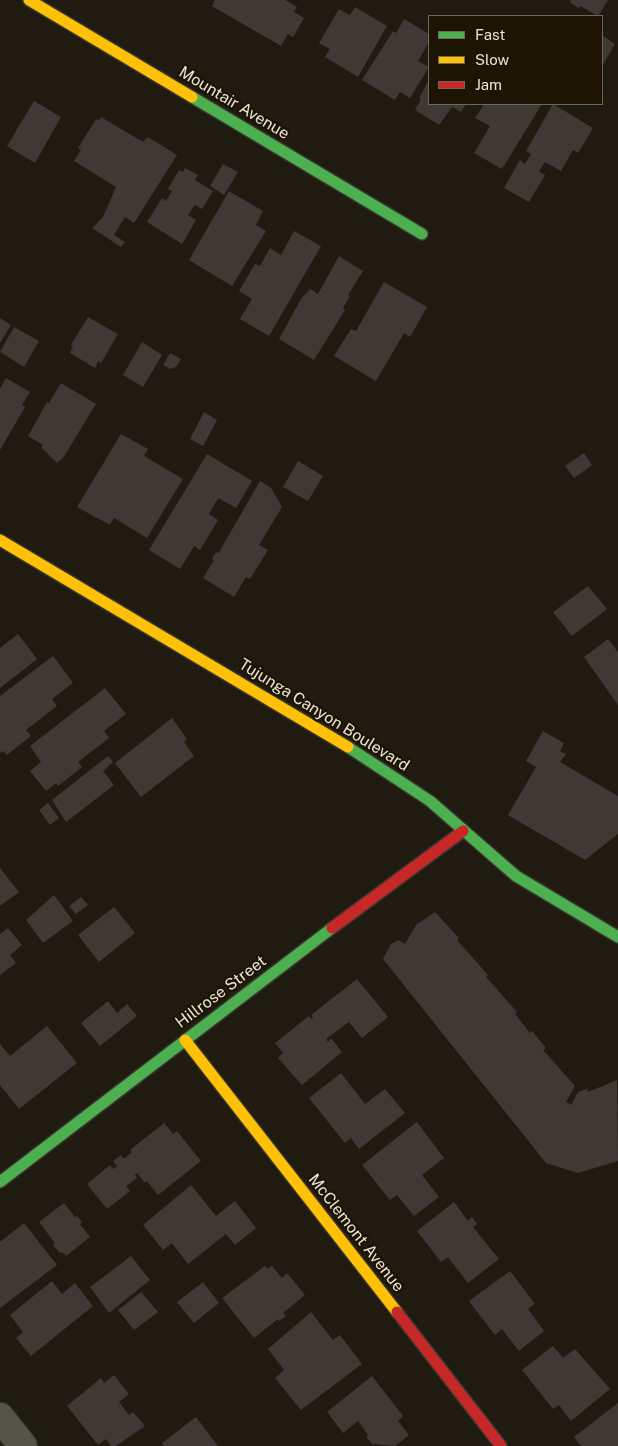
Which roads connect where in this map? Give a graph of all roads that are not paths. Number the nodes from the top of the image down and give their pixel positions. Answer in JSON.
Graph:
{"nodes":[{"id":1,"x":29,"y":0,"type":"edge"},
{"id":2,"x":422,"y":234,"type":"dead end"},
{"id":3,"x":0,"y":540,"type":"edge"},
{"id":4,"x":463,"y":831,"type":"junction"},
{"id":5,"x":618,"y":937,"type":"edge"},
{"id":6,"x":185,"y":1040,"type":"junction"},
{"id":7,"x":1,"y":1180,"type":"edge"},
{"id":8,"x":0,"y":1416,"type":"edge"},
{"id":9,"x":23,"y":1446,"type":"edge"},
{"id":10,"x":501,"y":1446,"type":"edge"}],
"edges":[{"from":1,"to":2,"type":"street","name":"Mountair Avenue"},
{"from":3,"to":4,"type":"street","name":"Tujunga Canyon Boulevard"},
{"from":4,"to":5,"type":"street","name":"Tujunga Canyon Boulevard"},
{"from":4,"to":6,"type":"street","name":"Hillrose Street"},
{"from":6,"to":7,"type":"street","name":"Hillrose Street"},
{"from":6,"to":10,"type":"street","name":"McClemont Avenue"},
{"from":8,"to":9,"type":"street"}]}
